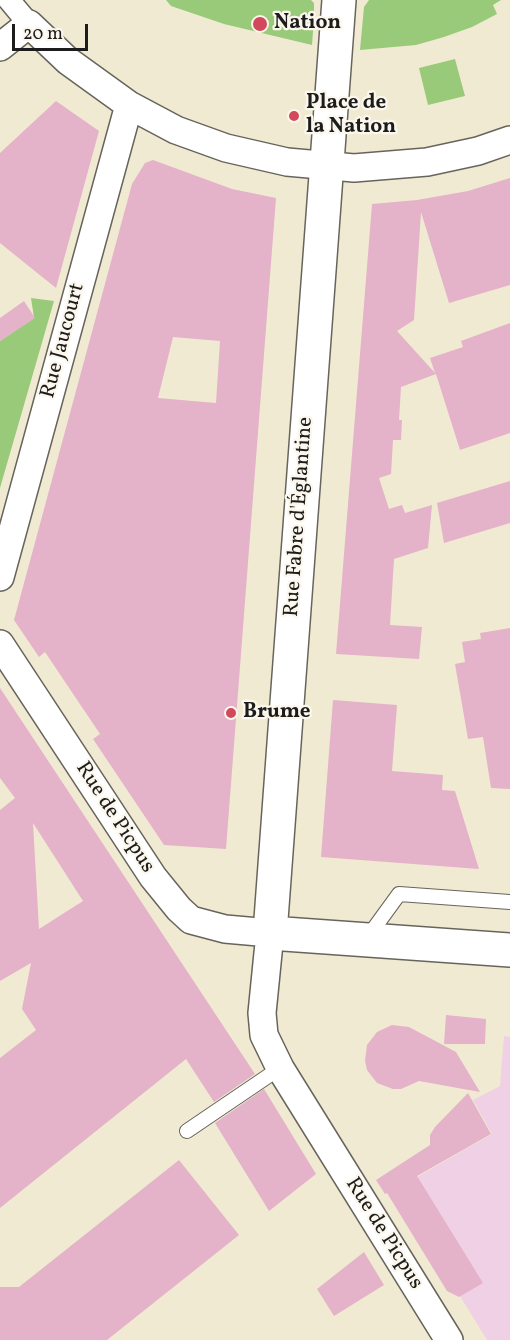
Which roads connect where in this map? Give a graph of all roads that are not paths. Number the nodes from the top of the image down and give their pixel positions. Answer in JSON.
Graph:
{"nodes":[{"id":1,"x":9,"y":0,"type":"edge"},
{"id":2,"x":339,"y":0,"type":"edge"},
{"id":3,"x":29,"y":24,"type":"junction"},
{"id":4,"x":0,"y":47,"type":"edge"},
{"id":5,"x":129,"y":105,"type":"junction"},
{"id":6,"x":510,"y":140,"type":"edge"},
{"id":7,"x":327,"y":167,"type":"junction"},
{"id":8,"x":0,"y":577,"type":"edge"},
{"id":9,"x":1,"y":648,"type":"edge"},
{"id":10,"x":510,"y":902,"type":"edge"},
{"id":11,"x":270,"y":933,"type":"junction"},
{"id":12,"x":366,"y":940,"type":"junction"},
{"id":13,"x":510,"y":950,"type":"edge"},
{"id":14,"x":264,"y":1035,"type":"joint"},
{"id":15,"x":280,"y":1068,"type":"junction"},
{"id":16,"x":188,"y":1131,"type":"dead end"},
{"id":17,"x":449,"y":1340,"type":"edge"}],
"edges":[{"from":1,"to":3,"type":"street"},
{"from":2,"to":7,"type":"street","name":"Rue Fabre d'Églantine"},
{"from":3,"to":4,"type":"street"},
{"from":3,"to":5,"type":"street"},
{"from":5,"to":7,"type":"street"},
{"from":5,"to":8,"type":"street","name":"Rue Jaucourt"},
{"from":6,"to":7,"type":"street"},
{"from":7,"to":11,"type":"street","name":"Rue Fabre d'Églantine"},
{"from":9,"to":11,"type":"street","name":"Rue de Picpus"},
{"from":10,"to":12,"type":"lane"},
{"from":11,"to":12,"type":"street"},
{"from":11,"to":14,"type":"street","name":"Rue Fabre d'Églantine"},
{"from":12,"to":13,"type":"street"},
{"from":14,"to":15,"type":"street","name":"Rue de Picpus"},
{"from":15,"to":16,"type":"lane"},
{"from":15,"to":17,"type":"street","name":"Rue de Picpus"}]}
